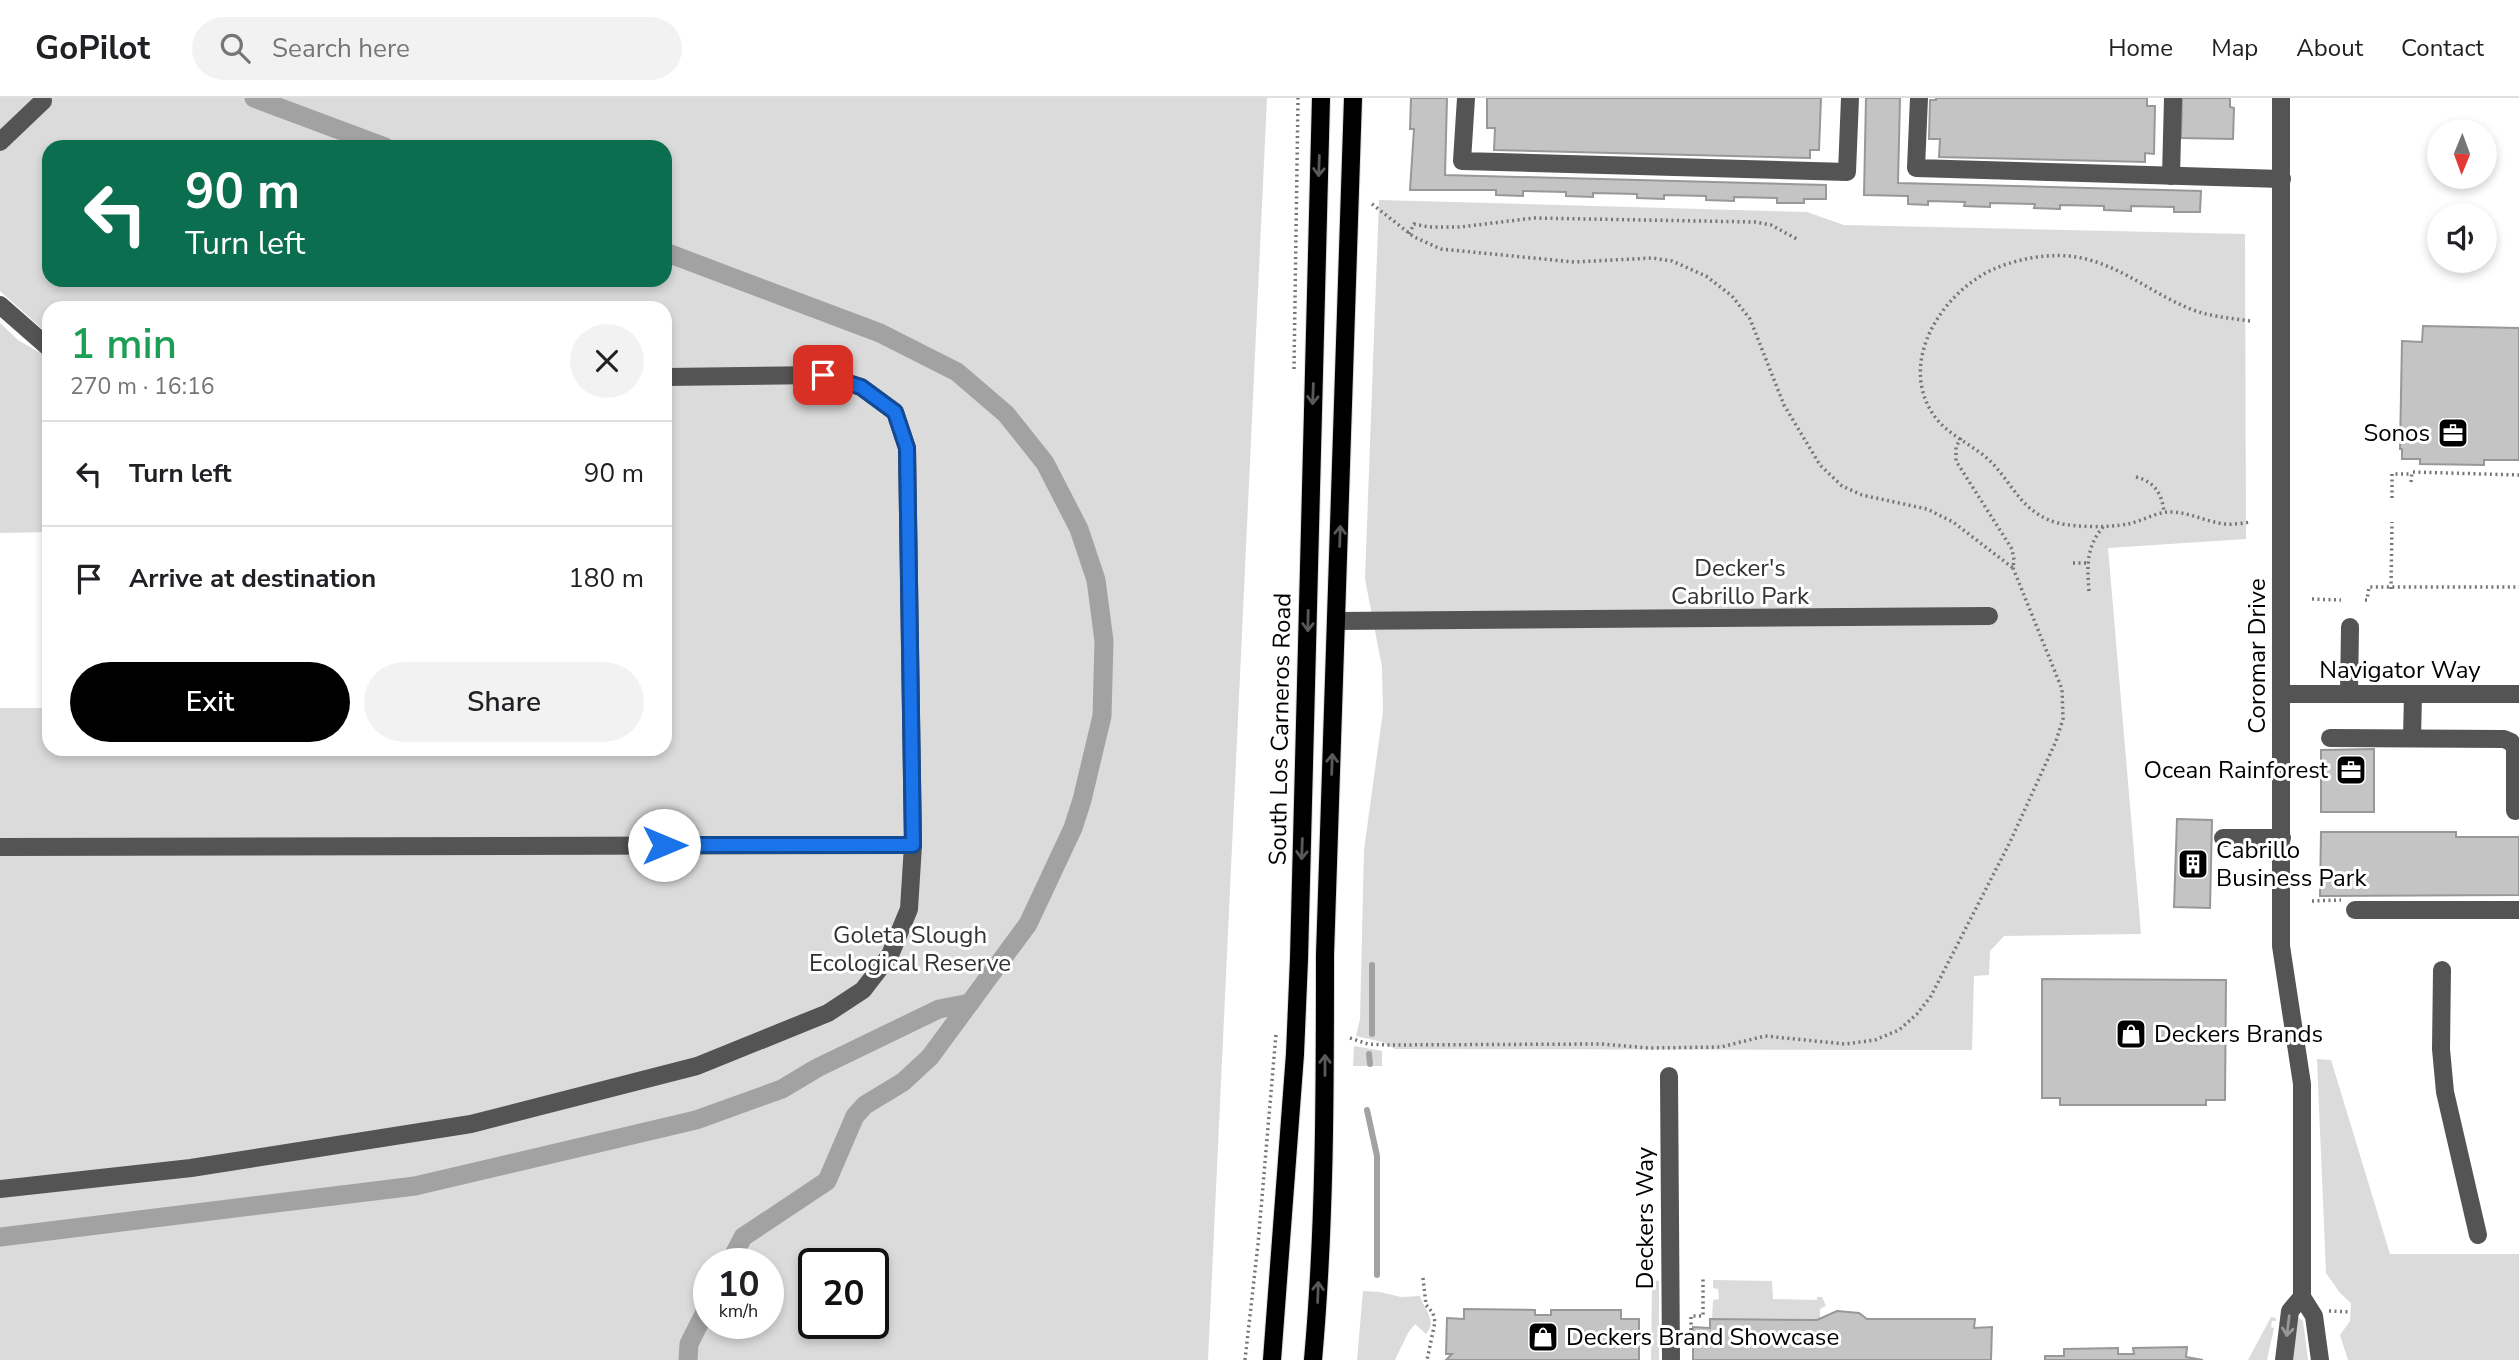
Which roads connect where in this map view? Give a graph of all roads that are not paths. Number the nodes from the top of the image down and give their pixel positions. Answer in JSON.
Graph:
{"nodes":[{"id":1,"x":1321,"y":98,"type":"edge"},
{"id":2,"x":1353,"y":98,"type":"edge"},
{"id":3,"x":1466,"y":98,"type":"edge"},
{"id":4,"x":1850,"y":98,"type":"edge"},
{"id":5,"x":1919,"y":98,"type":"edge"},
{"id":6,"x":2173,"y":98,"type":"edge"},
{"id":7,"x":2281,"y":98,"type":"edge"},
{"id":8,"x":43,"y":102,"type":"dead end"},
{"id":9,"x":0,"y":142,"type":"edge"},
{"id":10,"x":2171,"y":176,"type":"junction"},
{"id":11,"x":2281,"y":179,"type":"junction"},
{"id":12,"x":0,"y":305,"type":"edge"},
{"id":13,"x":42,"y":342,"type":"edge"},
{"id":14,"x":672,"y":377,"type":"edge"},
{"id":15,"x":1989,"y":616,"type":"dead end"},
{"id":16,"x":1337,"y":621,"type":"junction"},
{"id":17,"x":2350,"y":626,"type":"dead end"},
{"id":18,"x":2282,"y":694,"type":"junction"},
{"id":19,"x":2349,"y":694,"type":"junction"},
{"id":20,"x":2413,"y":694,"type":"junction"},
{"id":21,"x":2519,"y":694,"type":"edge"},
{"id":22,"x":2330,"y":738,"type":"dead end"},
{"id":23,"x":2412,"y":738,"type":"junction"},
{"id":24,"x":2515,"y":811,"type":"dead end"},
{"id":25,"x":2223,"y":838,"type":"dead end"},
{"id":26,"x":2282,"y":838,"type":"junction"},
{"id":27,"x":913,"y":845,"type":"junction"},
{"id":28,"x":0,"y":847,"type":"edge"},
{"id":29,"x":2355,"y":910,"type":"dead end"},
{"id":30,"x":2519,"y":910,"type":"edge"},
{"id":31,"x":2442,"y":970,"type":"dead end"},
{"id":32,"x":1669,"y":1076,"type":"dead end"},
{"id":33,"x":0,"y":1189,"type":"edge"},
{"id":34,"x":2478,"y":1234,"type":"dead end"},
{"id":35,"x":2302,"y":1297,"type":"junction"},
{"id":36,"x":1272,"y":1360,"type":"edge"},
{"id":37,"x":1313,"y":1360,"type":"edge"},
{"id":38,"x":1671,"y":1360,"type":"edge"},
{"id":39,"x":2284,"y":1360,"type":"edge"},
{"id":40,"x":2320,"y":1360,"type":"edge"}],
"edges":[{"from":1,"to":36,"type":"main road","name":"South Los Carneros Road","one_way":true},
{"from":16,"to":2,"type":"main road","name":"South Los Carneros Road","one_way":true},
{"from":3,"to":4,"type":"street"},
{"from":5,"to":10,"type":"street"},
{"from":6,"to":10,"type":"street"},
{"from":7,"to":11,"type":"street","name":"Coromar Drive"},
{"from":8,"to":9,"type":"street"},
{"from":10,"to":11,"type":"street"},
{"from":11,"to":18,"type":"street","name":"Coromar Drive"},
{"from":12,"to":13,"type":"street"},
{"from":14,"to":27,"type":"street"},
{"from":15,"to":16,"type":"street"},
{"from":37,"to":16,"type":"main road","name":"South Los Carneros Road","one_way":true},
{"from":17,"to":19,"type":"street"},
{"from":18,"to":19,"type":"street","name":"Navigator Way"},
{"from":18,"to":26,"type":"street","name":"Coromar Drive"},
{"from":19,"to":20,"type":"street","name":"Navigator Way"},
{"from":20,"to":21,"type":"street","name":"Navigator Way"},
{"from":20,"to":23,"type":"street"},
{"from":22,"to":23,"type":"street"},
{"from":23,"to":24,"type":"street"},
{"from":25,"to":26,"type":"street"},
{"from":26,"to":35,"type":"street","name":"Coromar Drive"},
{"from":27,"to":28,"type":"street"},
{"from":27,"to":33,"type":"street"},
{"from":29,"to":30,"type":"street"},
{"from":31,"to":34,"type":"street"},
{"from":32,"to":38,"type":"street","name":"Deckers Way"},
{"from":35,"to":39,"type":"street","name":"Coromar Drive","one_way":true},
{"from":35,"to":40,"type":"street","name":"Coromar Drive"}]}
